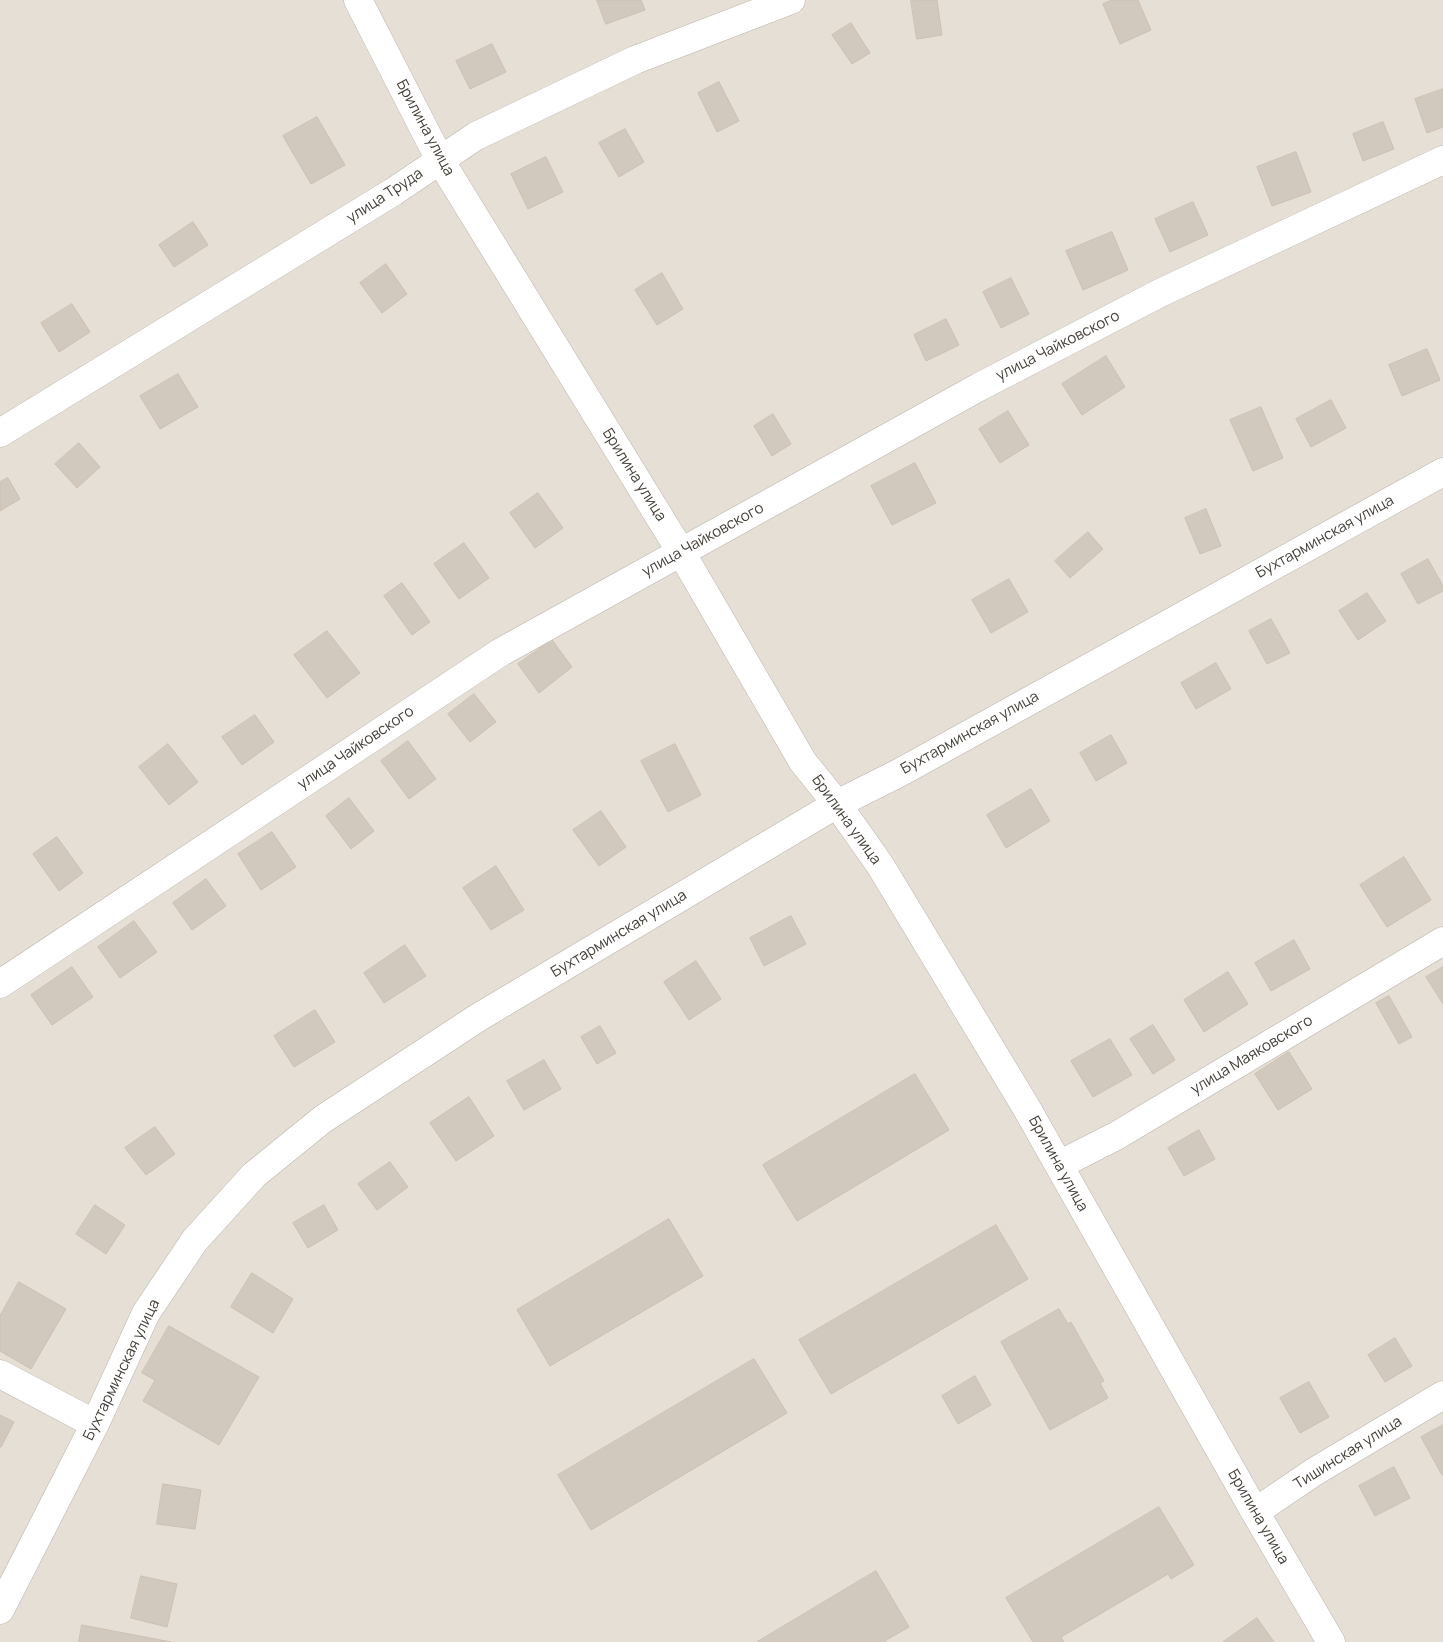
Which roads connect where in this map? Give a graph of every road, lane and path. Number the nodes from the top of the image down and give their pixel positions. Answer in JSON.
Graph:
{"nodes":[{"id":1,"x":358,"y":0,"type":"edge"},
{"id":2,"x":791,"y":0,"type":"edge"},
{"id":3,"x":440,"y":160,"type":"junction"},
{"id":4,"x":1443,"y":160,"type":"edge"},
{"id":5,"x":0,"y":433,"type":"edge"},
{"id":6,"x":1443,"y":472,"type":"edge"},
{"id":7,"x":681,"y":552,"type":"junction"},
{"id":8,"x":837,"y":804,"type":"junction"},
{"id":9,"x":1443,"y":941,"type":"edge"},
{"id":10,"x":0,"y":984,"type":"edge"},
{"id":11,"x":1059,"y":1165,"type":"junction"},
{"id":12,"x":0,"y":1374,"type":"edge"},
{"id":13,"x":1443,"y":1395,"type":"edge"},
{"id":14,"x":95,"y":1424,"type":"junction"},
{"id":15,"x":1255,"y":1512,"type":"junction"},
{"id":16,"x":0,"y":1610,"type":"edge"},
{"id":17,"x":1331,"y":1642,"type":"edge"}],
"edges":[{"from":1,"to":3,"type":"street","name":"Брилина улица"},
{"from":2,"to":3,"type":"street","name":"улица Труда"},
{"from":3,"to":5,"type":"street","name":"улица Труда"},
{"from":3,"to":7,"type":"street","name":"Брилина улица"},
{"from":4,"to":7,"type":"street","name":"улица Чайковского"},
{"from":6,"to":8,"type":"street","name":"Бухтарминская улица"},
{"from":7,"to":8,"type":"street","name":"Брилина улица"},
{"from":7,"to":10,"type":"street","name":"улица Чайковского"},
{"from":8,"to":11,"type":"street","name":"Брилина улица"},
{"from":8,"to":14,"type":"street","name":"Бухтарминская улица"},
{"from":9,"to":11,"type":"street","name":"улица Маяковского"},
{"from":11,"to":15,"type":"street","name":"Брилина улица"},
{"from":12,"to":14,"type":"street"},
{"from":13,"to":15,"type":"street","name":"Тишинская улица"},
{"from":14,"to":16,"type":"street","name":"Бухтарминская улица"},
{"from":15,"to":17,"type":"street","name":"Брилина улица"}]}
